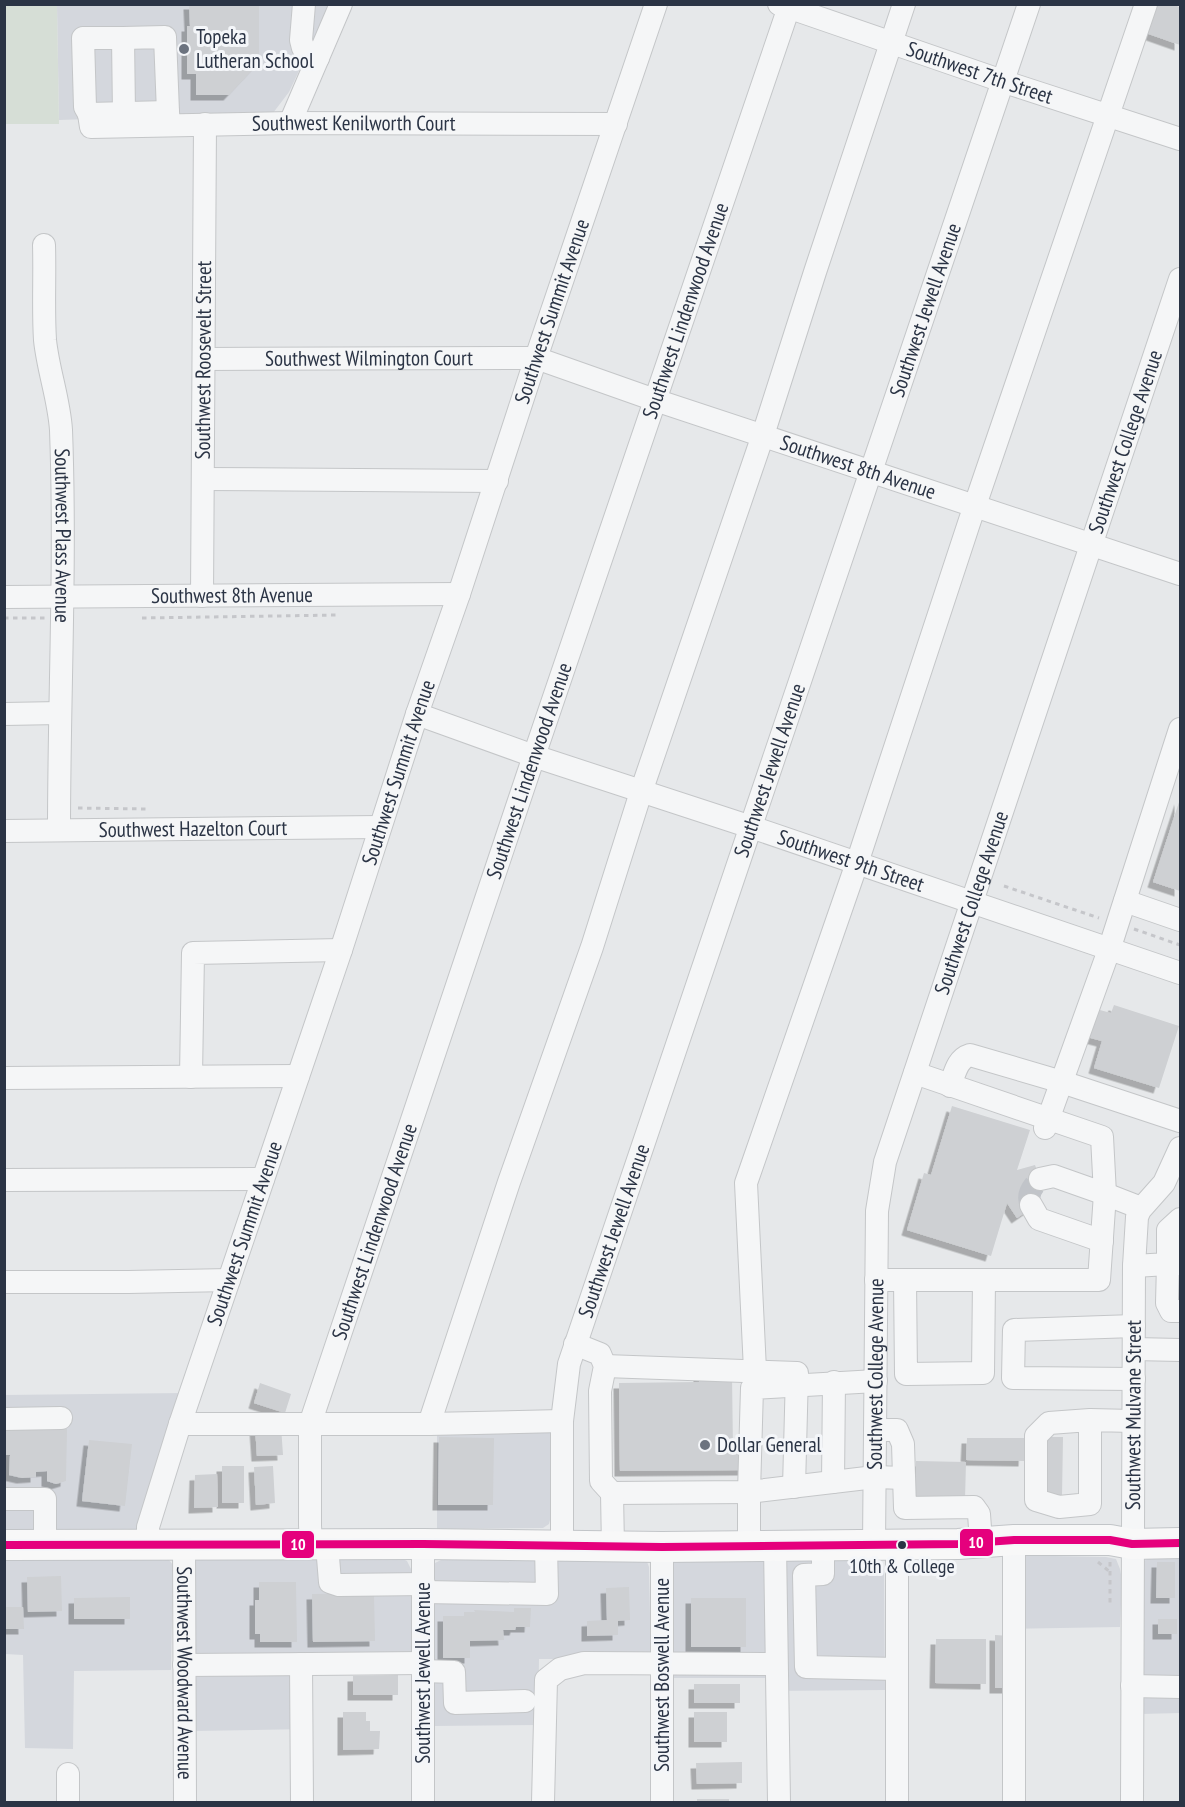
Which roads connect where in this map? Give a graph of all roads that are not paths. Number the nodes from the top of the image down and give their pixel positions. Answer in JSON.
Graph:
{"nodes":[{"id":1,"x":304,"y":4,"type":"edge"},
{"id":2,"x":340,"y":4,"type":"edge"},
{"id":3,"x":656,"y":4,"type":"edge"},
{"id":4,"x":904,"y":4,"type":"edge"},
{"id":5,"x":1029,"y":4,"type":"edge"},
{"id":6,"x":1146,"y":4,"type":"edge"},
{"id":7,"x":786,"y":6,"type":"edge"},
{"id":8,"x":123,"y":38,"type":"junction"},
{"id":9,"x":891,"y":44,"type":"junction"},
{"id":10,"x":318,"y":58,"type":"junction"},
{"id":11,"x":1003,"y":81,"type":"junction"},
{"id":12,"x":124,"y":113,"type":"junction"},
{"id":13,"x":1108,"y":116,"type":"junction"},
{"id":14,"x":168,"y":119,"type":"junction"},
{"id":15,"x":90,"y":120,"type":"junction"},
{"id":16,"x":290,"y":123,"type":"junction"},
{"id":17,"x":205,"y":124,"type":"junction"},
{"id":18,"x":616,"y":124,"type":"junction"},
{"id":19,"x":1180,"y":139,"type":"edge"},
{"id":20,"x":44,"y":245,"type":"dead end"},
{"id":21,"x":1180,"y":279,"type":"edge"},
{"id":22,"x":536,"y":358,"type":"junction"},
{"id":23,"x":204,"y":359,"type":"junction"},
{"id":24,"x":655,"y":400,"type":"junction"},
{"id":25,"x":763,"y":435,"type":"junction"},
{"id":26,"x":872,"y":472,"type":"junction"},
{"id":27,"x":202,"y":479,"type":"junction"},
{"id":28,"x":496,"y":481,"type":"junction"},
{"id":29,"x":975,"y":506,"type":"junction"},
{"id":30,"x":1090,"y":544,"type":"junction"},
{"id":31,"x":1180,"y":574,"type":"edge"},
{"id":32,"x":459,"y":594,"type":"junction"},
{"id":33,"x":63,"y":596,"type":"junction"},
{"id":34,"x":202,"y":596,"type":"junction"},
{"id":35,"x":4,"y":597,"type":"edge"},
{"id":36,"x":60,"y":713,"type":"junction"},
{"id":37,"x":4,"y":714,"type":"edge"},
{"id":38,"x":417,"y":714,"type":"junction"},
{"id":39,"x":1180,"y":729,"type":"edge"},
{"id":40,"x":534,"y":756,"type":"junction"},
{"id":41,"x":641,"y":792,"type":"junction"},
{"id":42,"x":380,"y":827,"type":"junction"},
{"id":43,"x":751,"y":827,"type":"junction"},
{"id":44,"x":59,"y":830,"type":"junction"},
{"id":45,"x":4,"y":831,"type":"edge"},
{"id":46,"x":857,"y":863,"type":"junction"},
{"id":47,"x":1125,"y":901,"type":"junction"},
{"id":48,"x":971,"y":902,"type":"junction"},
{"id":49,"x":1180,"y":920,"type":"edge"},
{"id":50,"x":341,"y":950,"type":"junction"},
{"id":51,"x":1109,"y":950,"type":"junction"},
{"id":52,"x":1180,"y":973,"type":"edge"},
{"id":53,"x":915,"y":1073,"type":"junction"},
{"id":54,"x":298,"y":1076,"type":"junction"},
{"id":55,"x":191,"y":1077,"type":"junction"},
{"id":56,"x":4,"y":1078,"type":"edge"},
{"id":57,"x":1062,"y":1082,"type":"junction"},
{"id":58,"x":951,"y":1086,"type":"junction"},
{"id":59,"x":1180,"y":1121,"type":"edge"},
{"id":60,"x":1047,"y":1123,"type":"junction"},
{"id":61,"x":1180,"y":1148,"type":"edge"},
{"id":62,"x":263,"y":1179,"type":"junction"},
{"id":63,"x":1040,"y":1179,"type":"dead end"},
{"id":64,"x":4,"y":1180,"type":"edge"},
{"id":65,"x":1105,"y":1194,"type":"junction"},
{"id":66,"x":1031,"y":1205,"type":"dead end"},
{"id":67,"x":1141,"y":1208,"type":"junction"},
{"id":68,"x":1180,"y":1219,"type":"edge"},
{"id":69,"x":1102,"y":1241,"type":"junction"},
{"id":70,"x":1174,"y":1264,"type":"edge"},
{"id":71,"x":1134,"y":1266,"type":"junction"},
{"id":72,"x":229,"y":1280,"type":"junction"},
{"id":73,"x":876,"y":1280,"type":"junction"},
{"id":74,"x":905,"y":1280,"type":"junction"},
{"id":75,"x":984,"y":1280,"type":"junction"},
{"id":76,"x":4,"y":1282,"type":"edge"},
{"id":77,"x":1180,"y":1311,"type":"edge"},
{"id":78,"x":1134,"y":1326,"type":"junction"},
{"id":79,"x":575,"y":1344,"type":"junction"},
{"id":80,"x":1134,"y":1349,"type":"junction"},
{"id":81,"x":1180,"y":1350,"type":"edge"},
{"id":82,"x":605,"y":1366,"type":"junction"},
{"id":83,"x":755,"y":1370,"type":"junction"},
{"id":84,"x":1134,"y":1378,"type":"junction"},
{"id":85,"x":876,"y":1381,"type":"junction"},
{"id":86,"x":834,"y":1383,"type":"junction"},
{"id":87,"x":797,"y":1385,"type":"junction"},
{"id":88,"x":61,"y":1418,"type":"dead end"},
{"id":89,"x":4,"y":1419,"type":"edge"},
{"id":90,"x":1090,"y":1420,"type":"junction"},
{"id":91,"x":1133,"y":1420,"type":"junction"},
{"id":92,"x":562,"y":1421,"type":"junction"},
{"id":93,"x":180,"y":1424,"type":"junction"},
{"id":94,"x":310,"y":1424,"type":"junction"},
{"id":95,"x":429,"y":1424,"type":"junction"},
{"id":96,"x":875,"y":1430,"type":"junction"},
{"id":97,"x":875,"y":1477,"type":"junction"},
{"id":98,"x":904,"y":1478,"type":"junction"},
{"id":99,"x":562,"y":1482,"type":"junction"},
{"id":100,"x":833,"y":1482,"type":"junction"},
{"id":101,"x":794,"y":1486,"type":"junction"},
{"id":102,"x":606,"y":1487,"type":"junction"},
{"id":103,"x":749,"y":1492,"type":"junction"},
{"id":104,"x":4,"y":1499,"type":"edge"},
{"id":105,"x":1059,"y":1507,"type":"junction"},
{"id":106,"x":1014,"y":1540,"type":"junction"},
{"id":107,"x":1058,"y":1540,"type":"junction"},
{"id":108,"x":981,"y":1542,"type":"junction"},
{"id":109,"x":1180,"y":1543,"type":"edge"},
{"id":110,"x":45,"y":1544,"type":"junction"},
{"id":111,"x":148,"y":1544,"type":"junction"},
{"id":112,"x":184,"y":1544,"type":"junction"},
{"id":113,"x":423,"y":1544,"type":"junction"},
{"id":114,"x":1132,"y":1544,"type":"junction"},
{"id":115,"x":4,"y":1545,"type":"edge"},
{"id":116,"x":319,"y":1545,"type":"junction"},
{"id":117,"x":823,"y":1545,"type":"junction"},
{"id":118,"x":886,"y":1545,"type":"junction"},
{"id":119,"x":762,"y":1546,"type":"junction"},
{"id":120,"x":554,"y":1547,"type":"junction"},
{"id":121,"x":613,"y":1547,"type":"junction"},
{"id":122,"x":662,"y":1547,"type":"junction"},
{"id":123,"x":424,"y":1588,"type":"junction"},
{"id":124,"x":662,"y":1662,"type":"junction"},
{"id":125,"x":301,"y":1664,"type":"junction"},
{"id":126,"x":776,"y":1664,"type":"junction"},
{"id":127,"x":184,"y":1665,"type":"junction"},
{"id":128,"x":423,"y":1667,"type":"junction"},
{"id":129,"x":897,"y":1669,"type":"junction"},
{"id":130,"x":1132,"y":1686,"type":"junction"},
{"id":131,"x":1180,"y":1687,"type":"edge"},
{"id":132,"x":525,"y":1701,"type":"dead end"},
{"id":133,"x":68,"y":1774,"type":"dead end"},
{"id":134,"x":68,"y":1803,"type":"edge"},
{"id":135,"x":185,"y":1803,"type":"edge"},
{"id":136,"x":302,"y":1803,"type":"edge"},
{"id":137,"x":423,"y":1803,"type":"edge"},
{"id":138,"x":543,"y":1803,"type":"edge"},
{"id":139,"x":662,"y":1803,"type":"edge"},
{"id":140,"x":779,"y":1803,"type":"edge"},
{"id":141,"x":897,"y":1803,"type":"edge"},
{"id":142,"x":1014,"y":1803,"type":"edge"},
{"id":143,"x":1132,"y":1803,"type":"edge"}],
"edges":[{"from":1,"to":10,"type":"street"},
{"from":2,"to":10,"type":"street"},
{"from":3,"to":18,"type":"street","name":"Southwest Summit Avenue"},
{"from":4,"to":9,"type":"street"},
{"from":5,"to":11,"type":"street","name":"Southwest Jewell Avenue"},
{"from":6,"to":13,"type":"street"},
{"from":7,"to":9,"type":"street","name":"Southwest 7th Street"},
{"from":7,"to":24,"type":"street","name":"Southwest Lindenwood Avenue"},
{"from":8,"to":12,"type":"street"},
{"from":8,"to":14,"type":"street"},
{"from":8,"to":15,"type":"street"},
{"from":9,"to":11,"type":"street","name":"Southwest 7th Street"},
{"from":9,"to":25,"type":"street"},
{"from":10,"to":16,"type":"street"},
{"from":11,"to":13,"type":"street","name":"Southwest 7th Street"},
{"from":11,"to":26,"type":"street","name":"Southwest Jewell Avenue"},
{"from":12,"to":14,"type":"street"},
{"from":12,"to":15,"type":"street"},
{"from":13,"to":19,"type":"street","name":"Southwest 7th Street"},
{"from":13,"to":29,"type":"street"},
{"from":14,"to":15,"type":"street","name":"Southwest Kenilworth Court"},
{"from":14,"to":17,"type":"street","name":"Southwest Kenilworth Court"},
{"from":16,"to":17,"type":"street","name":"Southwest Kenilworth Court"},
{"from":16,"to":18,"type":"street","name":"Southwest Kenilworth Court"},
{"from":17,"to":23,"type":"street","name":"Southwest Roosevelt Street"},
{"from":18,"to":22,"type":"street","name":"Southwest Summit Avenue"},
{"from":20,"to":33,"type":"street","name":"Southwest Plass Avenue"},
{"from":21,"to":30,"type":"street","name":"Southwest College Avenue"},
{"from":22,"to":23,"type":"street","name":"Southwest Wilmington Court"},
{"from":22,"to":24,"type":"street","name":"Southwest 8th Avenue"},
{"from":22,"to":28,"type":"street","name":"Southwest Summit Avenue"},
{"from":23,"to":27,"type":"street","name":"Southwest Roosevelt Street"},
{"from":24,"to":25,"type":"street","name":"Southwest 8th Avenue"},
{"from":24,"to":40,"type":"street","name":"Southwest Lindenwood Avenue"},
{"from":25,"to":26,"type":"street","name":"Southwest 8th Avenue"},
{"from":25,"to":41,"type":"street"},
{"from":26,"to":29,"type":"street","name":"Southwest 8th Avenue"},
{"from":26,"to":43,"type":"street","name":"Southwest Jewell Avenue"},
{"from":27,"to":28,"type":"street"},
{"from":27,"to":34,"type":"street","name":"Southwest Roosevelt Street"},
{"from":28,"to":32,"type":"street","name":"Southwest Summit Avenue"},
{"from":29,"to":30,"type":"street","name":"Southwest 8th Avenue"},
{"from":29,"to":46,"type":"street"},
{"from":30,"to":31,"type":"street","name":"Southwest 8th Avenue"},
{"from":30,"to":48,"type":"street","name":"Southwest College Avenue"},
{"from":32,"to":34,"type":"street","name":"Southwest 8th Avenue"},
{"from":32,"to":38,"type":"street","name":"Southwest Summit Avenue"},
{"from":33,"to":34,"type":"street","name":"Southwest 8th Avenue"},
{"from":33,"to":35,"type":"street","name":"Southwest 8th Avenue"},
{"from":33,"to":36,"type":"street","name":"Southwest Plass Avenue"},
{"from":36,"to":37,"type":"street"},
{"from":36,"to":44,"type":"street","name":"Southwest Plass Avenue"},
{"from":38,"to":40,"type":"street","name":"Southwest 9th Street"},
{"from":38,"to":42,"type":"street","name":"Southwest Summit Avenue"},
{"from":39,"to":47,"type":"street"},
{"from":40,"to":41,"type":"street","name":"Southwest 9th Street"},
{"from":40,"to":94,"type":"street","name":"Southwest Lindenwood Avenue"},
{"from":41,"to":43,"type":"street","name":"Southwest 9th Street"},
{"from":41,"to":95,"type":"street"},
{"from":42,"to":44,"type":"street","name":"Southwest Hazelton Court"},
{"from":42,"to":50,"type":"street","name":"Southwest Summit Avenue"},
{"from":43,"to":46,"type":"street","name":"Southwest 9th Street"},
{"from":43,"to":79,"type":"street","name":"Southwest Jewell Avenue"},
{"from":44,"to":45,"type":"street","name":"Southwest Hazelton Court"},
{"from":46,"to":48,"type":"street","name":"Southwest 9th Street"},
{"from":46,"to":83,"type":"street"},
{"from":47,"to":49,"type":"street"},
{"from":47,"to":51,"type":"street"},
{"from":48,"to":51,"type":"street","name":"Southwest 9th Street"},
{"from":48,"to":53,"type":"street","name":"Southwest College Avenue"},
{"from":50,"to":54,"type":"street","name":"Southwest Summit Avenue"},
{"from":50,"to":55,"type":"street"},
{"from":51,"to":52,"type":"street","name":"Southwest 9th Street"},
{"from":51,"to":57,"type":"street"},
{"from":53,"to":58,"type":"street"},
{"from":53,"to":73,"type":"street","name":"Southwest College Avenue"},
{"from":54,"to":55,"type":"street"},
{"from":54,"to":62,"type":"street","name":"Southwest Summit Avenue"},
{"from":55,"to":56,"type":"street"},
{"from":57,"to":58,"type":"street"},
{"from":57,"to":59,"type":"street"},
{"from":57,"to":60,"type":"street"},
{"from":58,"to":60,"type":"street"},
{"from":60,"to":65,"type":"street"},
{"from":61,"to":67,"type":"street"},
{"from":62,"to":64,"type":"street"},
{"from":62,"to":72,"type":"street","name":"Southwest Summit Avenue"},
{"from":63,"to":65,"type":"street"},
{"from":65,"to":67,"type":"street"},
{"from":65,"to":69,"type":"street"},
{"from":66,"to":69,"type":"street"},
{"from":67,"to":71,"type":"street","name":"Southwest Mulvane Street"},
{"from":68,"to":70,"type":"street"},
{"from":69,"to":75,"type":"street"},
{"from":70,"to":71,"type":"street"},
{"from":70,"to":77,"type":"street"},
{"from":71,"to":78,"type":"street","name":"Southwest Mulvane Street"},
{"from":72,"to":76,"type":"street"},
{"from":72,"to":93,"type":"street","name":"Southwest Summit Avenue"},
{"from":73,"to":74,"type":"street"},
{"from":73,"to":85,"type":"street","name":"Southwest College Avenue"},
{"from":74,"to":75,"type":"street"},
{"from":74,"to":75,"type":"street"},
{"from":78,"to":80,"type":"street","name":"Southwest Mulvane Street"},
{"from":78,"to":84,"type":"street"},
{"from":79,"to":82,"type":"street"},
{"from":79,"to":92,"type":"street","name":"Southwest Jewell Avenue"},
{"from":80,"to":81,"type":"street"},
{"from":80,"to":84,"type":"street","name":"Southwest Mulvane Street"},
{"from":82,"to":83,"type":"street"},
{"from":82,"to":102,"type":"street"},
{"from":83,"to":87,"type":"street"},
{"from":84,"to":91,"type":"street","name":"Southwest Mulvane Street"},
{"from":85,"to":86,"type":"street"},
{"from":85,"to":96,"type":"street","name":"Southwest College Avenue"},
{"from":86,"to":87,"type":"street"},
{"from":86,"to":100,"type":"street"},
{"from":87,"to":101,"type":"street"},
{"from":87,"to":103,"type":"street"},
{"from":88,"to":89,"type":"street"},
{"from":90,"to":91,"type":"street"},
{"from":90,"to":105,"type":"street"},
{"from":90,"to":105,"type":"street"},
{"from":91,"to":114,"type":"street","name":"Southwest Mulvane Street"},
{"from":92,"to":95,"type":"street"},
{"from":92,"to":99,"type":"street","name":"Southwest Jewell Avenue"},
{"from":93,"to":94,"type":"street"},
{"from":93,"to":111,"type":"street","name":"Southwest Summit Avenue"},
{"from":94,"to":95,"type":"street"},
{"from":94,"to":116,"type":"street","name":"Southwest Lindenwood Avenue"},
{"from":96,"to":97,"type":"street","name":"Southwest College Avenue"},
{"from":96,"to":98,"type":"street"},
{"from":97,"to":98,"type":"street"},
{"from":97,"to":100,"type":"street"},
{"from":97,"to":118,"type":"street","name":"Southwest College Avenue"},
{"from":98,"to":108,"type":"street"},
{"from":99,"to":102,"type":"street"},
{"from":99,"to":120,"type":"street","name":"Southwest Jewell Avenue"},
{"from":100,"to":101,"type":"street"},
{"from":101,"to":103,"type":"street"},
{"from":102,"to":103,"type":"street"},
{"from":102,"to":121,"type":"street"},
{"from":103,"to":119,"type":"street"},
{"from":104,"to":110,"type":"street"},
{"from":105,"to":107,"type":"street"},
{"from":106,"to":107,"type":"main road"},
{"from":106,"to":108,"type":"main road"},
{"from":106,"to":142,"type":"street"},
{"from":107,"to":114,"type":"main road"},
{"from":108,"to":118,"type":"main road"},
{"from":109,"to":114,"type":"main road"},
{"from":110,"to":111,"type":"main road"},
{"from":110,"to":115,"type":"main road"},
{"from":111,"to":112,"type":"main road"},
{"from":112,"to":116,"type":"main road"},
{"from":112,"to":127,"type":"street","name":"Southwest Woodward Avenue"},
{"from":113,"to":116,"type":"main road"},
{"from":113,"to":120,"type":"main road"},
{"from":113,"to":123,"type":"street","name":"Southwest Jewell Avenue"},
{"from":114,"to":130,"type":"street","name":"Southwest Mulvane Street"},
{"from":116,"to":123,"type":"street","name":"Southwest Lindenwood Avenue"},
{"from":117,"to":118,"type":"main road"},
{"from":117,"to":119,"type":"main road"},
{"from":117,"to":129,"type":"street"},
{"from":118,"to":129,"type":"street","name":"Southwest College Avenue"},
{"from":119,"to":122,"type":"main road"},
{"from":119,"to":126,"type":"street"},
{"from":120,"to":121,"type":"main road"},
{"from":120,"to":123,"type":"street","name":"Southwest Jewell Avenue"},
{"from":121,"to":122,"type":"main road"},
{"from":122,"to":124,"type":"street","name":"Southwest Boswell Avenue"},
{"from":123,"to":128,"type":"street","name":"Southwest Jewell Avenue"},
{"from":124,"to":126,"type":"street"},
{"from":124,"to":138,"type":"street"},
{"from":124,"to":139,"type":"street","name":"Southwest Boswell Avenue"},
{"from":125,"to":127,"type":"street"},
{"from":125,"to":128,"type":"street"},
{"from":125,"to":136,"type":"street"},
{"from":126,"to":140,"type":"street"},
{"from":127,"to":135,"type":"street","name":"Southwest Woodward Avenue"},
{"from":128,"to":132,"type":"street"},
{"from":128,"to":137,"type":"street","name":"Southwest Jewell Avenue"},
{"from":129,"to":141,"type":"street","name":"Southwest College Avenue"},
{"from":130,"to":131,"type":"street"},
{"from":130,"to":143,"type":"street","name":"Southwest Mulvane Street"},
{"from":133,"to":134,"type":"street"}]}
